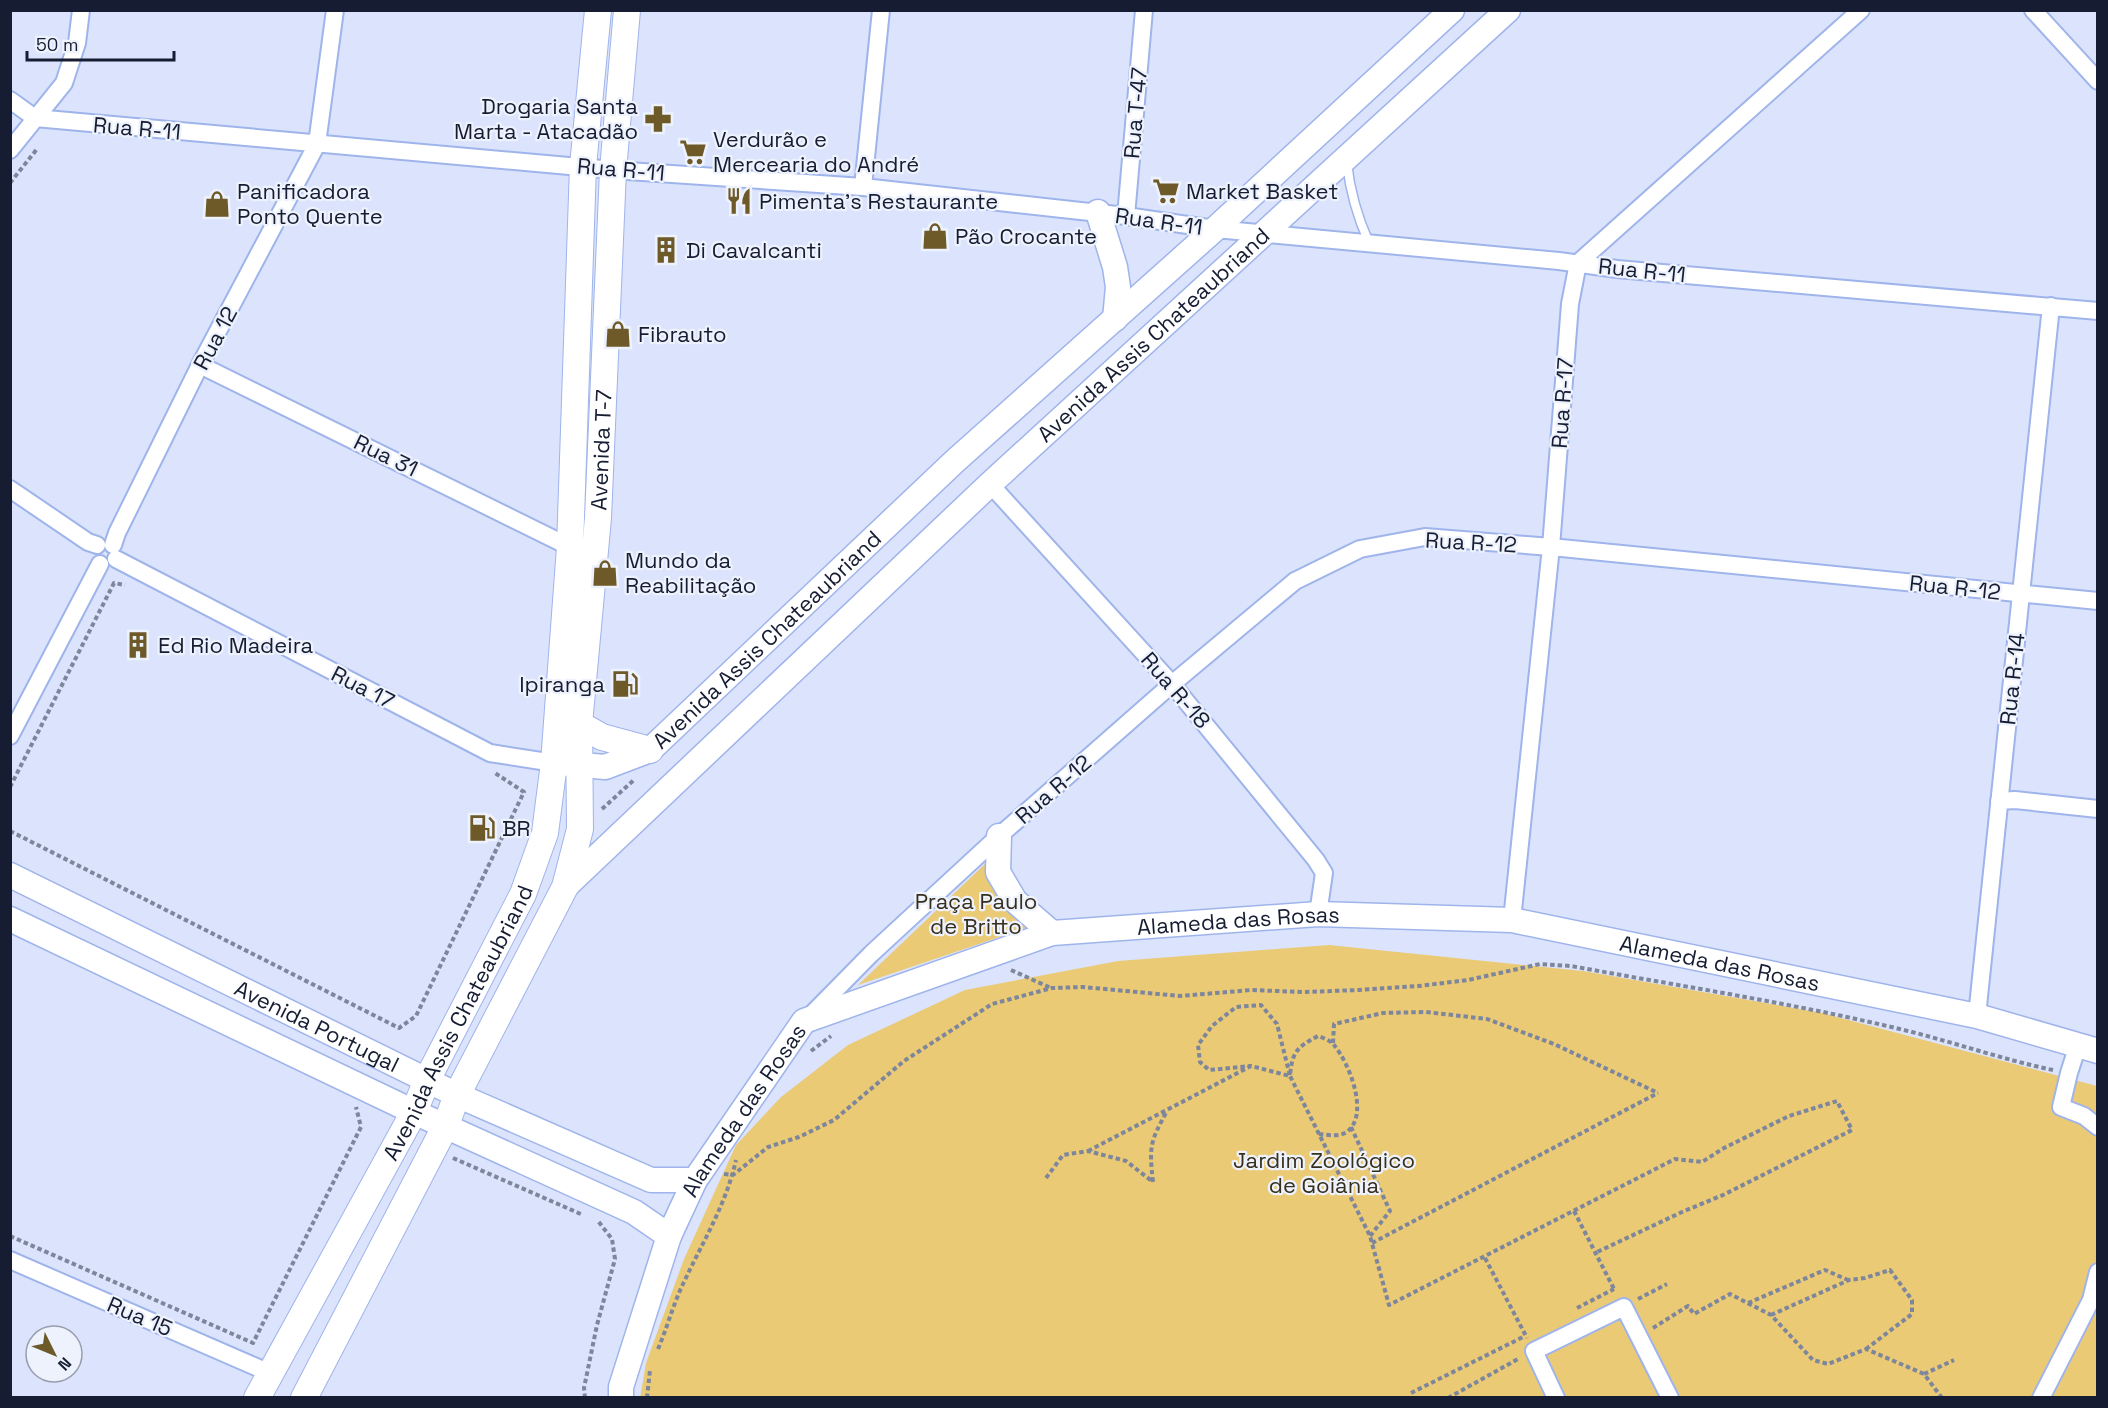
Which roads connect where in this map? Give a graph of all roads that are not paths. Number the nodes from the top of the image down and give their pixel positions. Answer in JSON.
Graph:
{"nodes":[{"id":1,"x":81,"y":10,"type":"edge"},
{"id":2,"x":335,"y":10,"type":"edge"},
{"id":3,"x":598,"y":10,"type":"edge"},
{"id":4,"x":627,"y":10,"type":"edge"},
{"id":5,"x":881,"y":10,"type":"edge"},
{"id":6,"x":1144,"y":10,"type":"edge"},
{"id":7,"x":1452,"y":10,"type":"edge"},
{"id":8,"x":1508,"y":10,"type":"edge"},
{"id":9,"x":1861,"y":10,"type":"edge"},
{"id":10,"x":2033,"y":10,"type":"edge"},
{"id":11,"x":2097,"y":81,"type":"edge"},
{"id":12,"x":10,"y":100,"type":"edge"},
{"id":13,"x":35,"y":118,"type":"junction"},
{"id":14,"x":317,"y":144,"type":"junction"},
{"id":15,"x":10,"y":150,"type":"edge"},
{"id":16,"x":1346,"y":157,"type":"junction"},
{"id":17,"x":583,"y":166,"type":"junction"},
{"id":18,"x":613,"y":170,"type":"junction"},
{"id":19,"x":863,"y":187,"type":"junction"},
{"id":20,"x":1098,"y":212,"type":"junction"},
{"id":21,"x":1126,"y":216,"type":"junction"},
{"id":22,"x":1215,"y":229,"type":"junction"},
{"id":23,"x":1262,"y":233,"type":"junction"},
{"id":24,"x":1369,"y":243,"type":"junction"},
{"id":25,"x":1578,"y":263,"type":"junction"},
{"id":26,"x":2051,"y":306,"type":"junction"},
{"id":27,"x":2097,"y":310,"type":"edge"},
{"id":28,"x":1115,"y":319,"type":"junction"},
{"id":29,"x":200,"y":365,"type":"junction"},
{"id":30,"x":990,"y":484,"type":"junction"},
{"id":31,"x":10,"y":489,"type":"edge"},
{"id":32,"x":104,"y":547,"type":"junction"},
{"id":33,"x":570,"y":547,"type":"junction"},
{"id":34,"x":1551,"y":547,"type":"junction"},
{"id":35,"x":2021,"y":594,"type":"junction"},
{"id":36,"x":2097,"y":601,"type":"edge"},
{"id":37,"x":1172,"y":684,"type":"junction"},
{"id":38,"x":579,"y":724,"type":"junction"},
{"id":39,"x":10,"y":736,"type":"edge"},
{"id":40,"x":650,"y":750,"type":"junction"},
{"id":41,"x":554,"y":763,"type":"junction"},
{"id":42,"x":580,"y":765,"type":"junction"},
{"id":43,"x":1999,"y":801,"type":"junction"},
{"id":44,"x":2097,"y":809,"type":"edge"},
{"id":45,"x":999,"y":836,"type":"junction"},
{"id":46,"x":10,"y":875,"type":"edge"},
{"id":47,"x":565,"y":886,"type":"junction"},
{"id":48,"x":1318,"y":914,"type":"junction"},
{"id":49,"x":10,"y":919,"type":"edge"},
{"id":50,"x":1512,"y":920,"type":"junction"},
{"id":51,"x":1052,"y":933,"type":"junction"},
{"id":52,"x":1977,"y":1016,"type":"junction"},
{"id":53,"x":804,"y":1022,"type":"junction"},
{"id":54,"x":2088,"y":1048,"type":"edge"},
{"id":55,"x":427,"y":1080,"type":"junction"},
{"id":56,"x":457,"y":1095,"type":"junction"},
{"id":57,"x":414,"y":1112,"type":"junction"},
{"id":58,"x":446,"y":1125,"type":"junction"},
{"id":59,"x":2097,"y":1127,"type":"edge"},
{"id":60,"x":698,"y":1175,"type":"junction"},
{"id":61,"x":651,"y":1180,"type":"junction"},
{"id":62,"x":634,"y":1212,"type":"junction"},
{"id":63,"x":669,"y":1236,"type":"junction"},
{"id":64,"x":10,"y":1260,"type":"edge"},
{"id":65,"x":2097,"y":1272,"type":"edge"},
{"id":66,"x":270,"y":1372,"type":"junction"},
{"id":67,"x":256,"y":1398,"type":"edge"},
{"id":68,"x":303,"y":1398,"type":"edge"},
{"id":69,"x":621,"y":1398,"type":"edge"},
{"id":70,"x":1556,"y":1398,"type":"edge"},
{"id":71,"x":1670,"y":1398,"type":"edge"},
{"id":72,"x":2041,"y":1398,"type":"edge"}],
"edges":[{"from":1,"to":13,"type":"street"},
{"from":2,"to":14,"type":"street"},
{"from":3,"to":17,"type":"main road","name":"Avenida T-7"},
{"from":4,"to":18,"type":"main road","name":"Avenida T-7"},
{"from":5,"to":19,"type":"street"},
{"from":6,"to":21,"type":"street","name":"Rua T-47"},
{"from":7,"to":22,"type":"main road","name":"Avenida Assis Chateaubriand"},
{"from":8,"to":16,"type":"main road","name":"Avenida Assis Chateaubriand"},
{"from":9,"to":25,"type":"street"},
{"from":10,"to":11,"type":"street"},
{"from":12,"to":13,"type":"street"},
{"from":13,"to":14,"type":"street","name":"Rua R-11"},
{"from":13,"to":15,"type":"street"},
{"from":14,"to":17,"type":"street","name":"Rua R-11"},
{"from":14,"to":29,"type":"street","name":"Rua 12"},
{"from":16,"to":23,"type":"main road","name":"Avenida Assis Chateaubriand"},
{"from":16,"to":24,"type":"lane"},
{"from":17,"to":18,"type":"street","name":"Rua R-11"},
{"from":17,"to":33,"type":"main road","name":"Avenida T-7"},
{"from":18,"to":19,"type":"street","name":"Rua R-11"},
{"from":18,"to":38,"type":"main road","name":"Avenida T-7"},
{"from":19,"to":20,"type":"street","name":"Rua R-11"},
{"from":20,"to":21,"type":"street","name":"Rua R-11"},
{"from":20,"to":28,"type":"main road"},
{"from":21,"to":22,"type":"street","name":"Rua R-11"},
{"from":22,"to":23,"type":"street","name":"Rua R-11"},
{"from":22,"to":28,"type":"main road","name":"Avenida Assis Chateaubriand"},
{"from":23,"to":24,"type":"street","name":"Rua R-11"},
{"from":23,"to":30,"type":"main road","name":"Avenida Assis Chateaubriand"},
{"from":24,"to":25,"type":"street","name":"Rua R-11"},
{"from":25,"to":26,"type":"street","name":"Rua R-11"},
{"from":25,"to":34,"type":"street","name":"Rua R-17"},
{"from":26,"to":27,"type":"street","name":"Rua R-11"},
{"from":26,"to":35,"type":"street","name":"Rua R-14"},
{"from":28,"to":40,"type":"main road","name":"Avenida Assis Chateaubriand"},
{"from":29,"to":32,"type":"street","name":"Rua 12"},
{"from":29,"to":33,"type":"street","name":"Rua 31"},
{"from":30,"to":37,"type":"street","name":"Rua R-18"},
{"from":30,"to":47,"type":"main road","name":"Avenida Assis Chateaubriand"},
{"from":31,"to":32,"type":"street","name":"Rua 17"},
{"from":32,"to":39,"type":"street","name":"Rua 12"},
{"from":32,"to":41,"type":"street","name":"Rua 17"},
{"from":33,"to":41,"type":"main road","name":"Avenida T-7"},
{"from":34,"to":35,"type":"street","name":"Rua R-12"},
{"from":34,"to":37,"type":"street","name":"Rua R-12"},
{"from":34,"to":50,"type":"street","name":"Rua R-17"},
{"from":35,"to":36,"type":"street","name":"Rua R-12"},
{"from":35,"to":43,"type":"street","name":"Rua R-14"},
{"from":37,"to":45,"type":"street","name":"Rua R-12"},
{"from":37,"to":48,"type":"street","name":"Rua R-18"},
{"from":38,"to":40,"type":"main road"},
{"from":38,"to":42,"type":"main road","name":"Avenida T-7"},
{"from":40,"to":42,"type":"main road","name":"Avenida Assis Chateaubriand"},
{"from":41,"to":42,"type":"main road","name":"Avenida Assis Chateaubriand"},
{"from":41,"to":55,"type":"main road","name":"Avenida Assis Chateaubriand"},
{"from":42,"to":47,"type":"main road","name":"Avenida T-7"},
{"from":43,"to":44,"type":"street"},
{"from":43,"to":52,"type":"street","name":"Rua R-14"},
{"from":45,"to":51,"type":"main road"},
{"from":45,"to":53,"type":"street","name":"Rua R-12"},
{"from":46,"to":55,"type":"main road","name":"Avenida Portugal"},
{"from":47,"to":56,"type":"main road","name":"Avenida Assis Chateaubriand"},
{"from":48,"to":50,"type":"main road","name":"Alameda das Rosas"},
{"from":48,"to":51,"type":"main road","name":"Alameda das Rosas"},
{"from":49,"to":57,"type":"main road","name":"Avenida Portugal"},
{"from":50,"to":52,"type":"main road","name":"Alameda das Rosas"},
{"from":51,"to":53,"type":"main road","name":"Alameda das Rosas"},
{"from":52,"to":54,"type":"main road","name":"Alameda das Rosas"},
{"from":53,"to":60,"type":"main road","name":"Alameda das Rosas"},
{"from":54,"to":59,"type":"street"},
{"from":55,"to":56,"type":"main road","name":"Avenida Portugal"},
{"from":55,"to":57,"type":"main road","name":"Avenida Assis Chateaubriand"},
{"from":56,"to":58,"type":"main road","name":"Avenida Assis Chateaubriand"},
{"from":56,"to":61,"type":"main road","name":"Avenida Portugal"},
{"from":57,"to":58,"type":"main road","name":"Avenida Portugal"},
{"from":57,"to":66,"type":"main road","name":"Avenida Assis Chateaubriand"},
{"from":58,"to":62,"type":"main road","name":"Avenida Portugal"},
{"from":58,"to":68,"type":"main road","name":"Avenida Assis Chateaubriand"},
{"from":60,"to":61,"type":"main road","name":"Avenida Portugal"},
{"from":60,"to":63,"type":"main road","name":"Alameda das Rosas"},
{"from":61,"to":62,"type":"main road"},
{"from":62,"to":63,"type":"main road","name":"Avenida Portugal"},
{"from":63,"to":69,"type":"main road","name":"Alameda das Rosas"},
{"from":64,"to":66,"type":"street","name":"Rua 15"},
{"from":65,"to":72,"type":"street"},
{"from":66,"to":67,"type":"main road","name":"Avenida Assis Chateaubriand"},
{"from":70,"to":71,"type":"street"}]}
